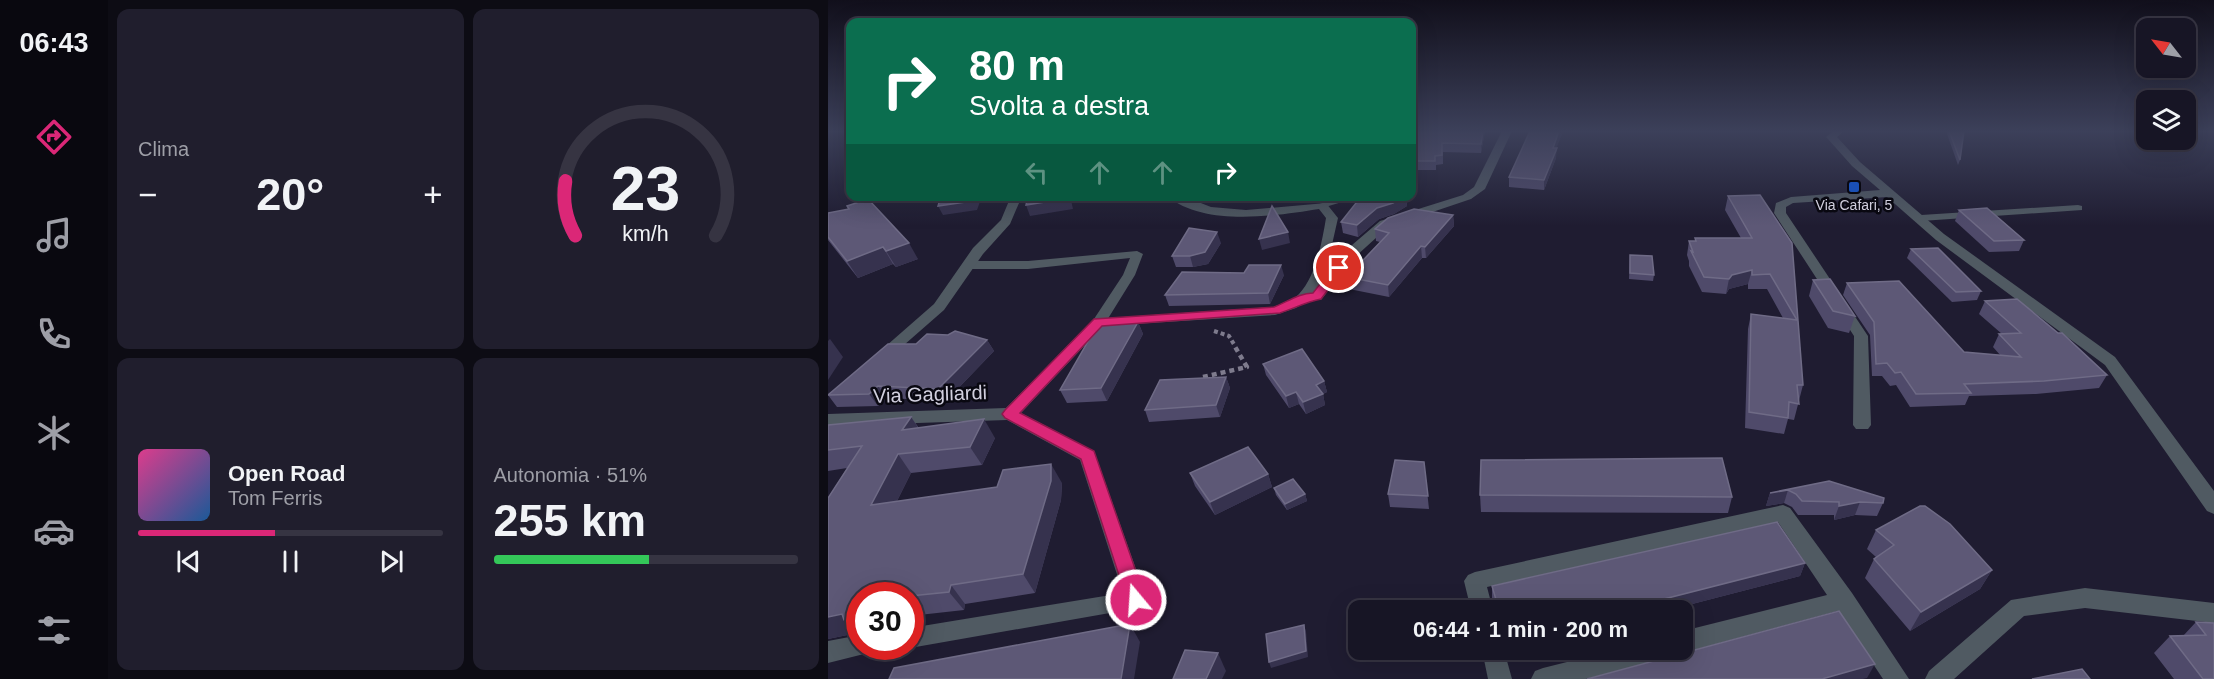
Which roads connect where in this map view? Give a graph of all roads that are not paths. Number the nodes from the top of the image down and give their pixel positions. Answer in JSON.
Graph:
{"nodes":[{"id":1,"x":1492,"y":163,"type":"edge"},
{"id":2,"x":1855,"y":163,"type":"edge"},
{"id":3,"x":1891,"y":193,"type":"junction"},
{"id":4,"x":1015,"y":201,"type":"edge"},
{"id":5,"x":1181,"y":201,"type":"edge"},
{"id":6,"x":1338,"y":201,"type":"edge"},
{"id":7,"x":1322,"y":205,"type":"junction"},
{"id":8,"x":2078,"y":208,"type":"dead end"},
{"id":9,"x":1921,"y":218,"type":"junction"},
{"id":10,"x":968,"y":265,"type":"junction"},
{"id":11,"x":1305,"y":296,"type":"junction"},
{"id":12,"x":1099,"y":322,"type":"junction"},
{"id":13,"x":872,"y":366,"type":"edge"},
{"id":14,"x":1010,"y":414,"type":"junction"},
{"id":15,"x":828,"y":420,"type":"edge"},
{"id":16,"x":1862,"y":425,"type":"dead end"},
{"id":17,"x":2214,"y":506,"type":"edge"},
{"id":18,"x":1480,"y":600,"type":"edge"},
{"id":19,"x":1844,"y":600,"type":"junction"},
{"id":20,"x":2214,"y":613,"type":"edge"},
{"id":21,"x":924,"y":636,"type":"edge"},
{"id":22,"x":1693,"y":639,"type":"edge"},
{"id":23,"x":846,"y":649,"type":"edge"},
{"id":24,"x":828,"y":652,"type":"edge"},
{"id":25,"x":1495,"y":660,"type":"edge"},
{"id":26,"x":1616,"y":660,"type":"edge"},
{"id":27,"x":1500,"y":679,"type":"edge"},
{"id":28,"x":1543,"y":679,"type":"edge"},
{"id":29,"x":1897,"y":679,"type":"edge"},
{"id":30,"x":1937,"y":679,"type":"edge"}],
"edges":[{"from":1,"to":11,"type":"street"},
{"from":2,"to":3,"type":"street"},
{"from":3,"to":9,"type":"street"},
{"from":3,"to":16,"type":"street"},
{"from":4,"to":10,"type":"street"},
{"from":5,"to":7,"type":"street"},
{"from":6,"to":7,"type":"lane"},
{"from":7,"to":11,"type":"street"},
{"from":8,"to":9,"type":"lane"},
{"from":9,"to":17,"type":"street"},
{"from":10,"to":12,"type":"lane"},
{"from":10,"to":13,"type":"street"},
{"from":11,"to":12,"type":"street"},
{"from":12,"to":14,"type":"street"},
{"from":14,"to":15,"type":"street","name":"Via Gagliardi"},
{"from":14,"to":21,"type":"street","name":"Via Gagliardi"},
{"from":18,"to":19,"type":"street"},
{"from":19,"to":22,"type":"street"},
{"from":19,"to":29,"type":"street"},
{"from":20,"to":30,"type":"street"},
{"from":23,"to":24,"type":"street"},
{"from":25,"to":27,"type":"street"},
{"from":26,"to":28,"type":"street"}]}
